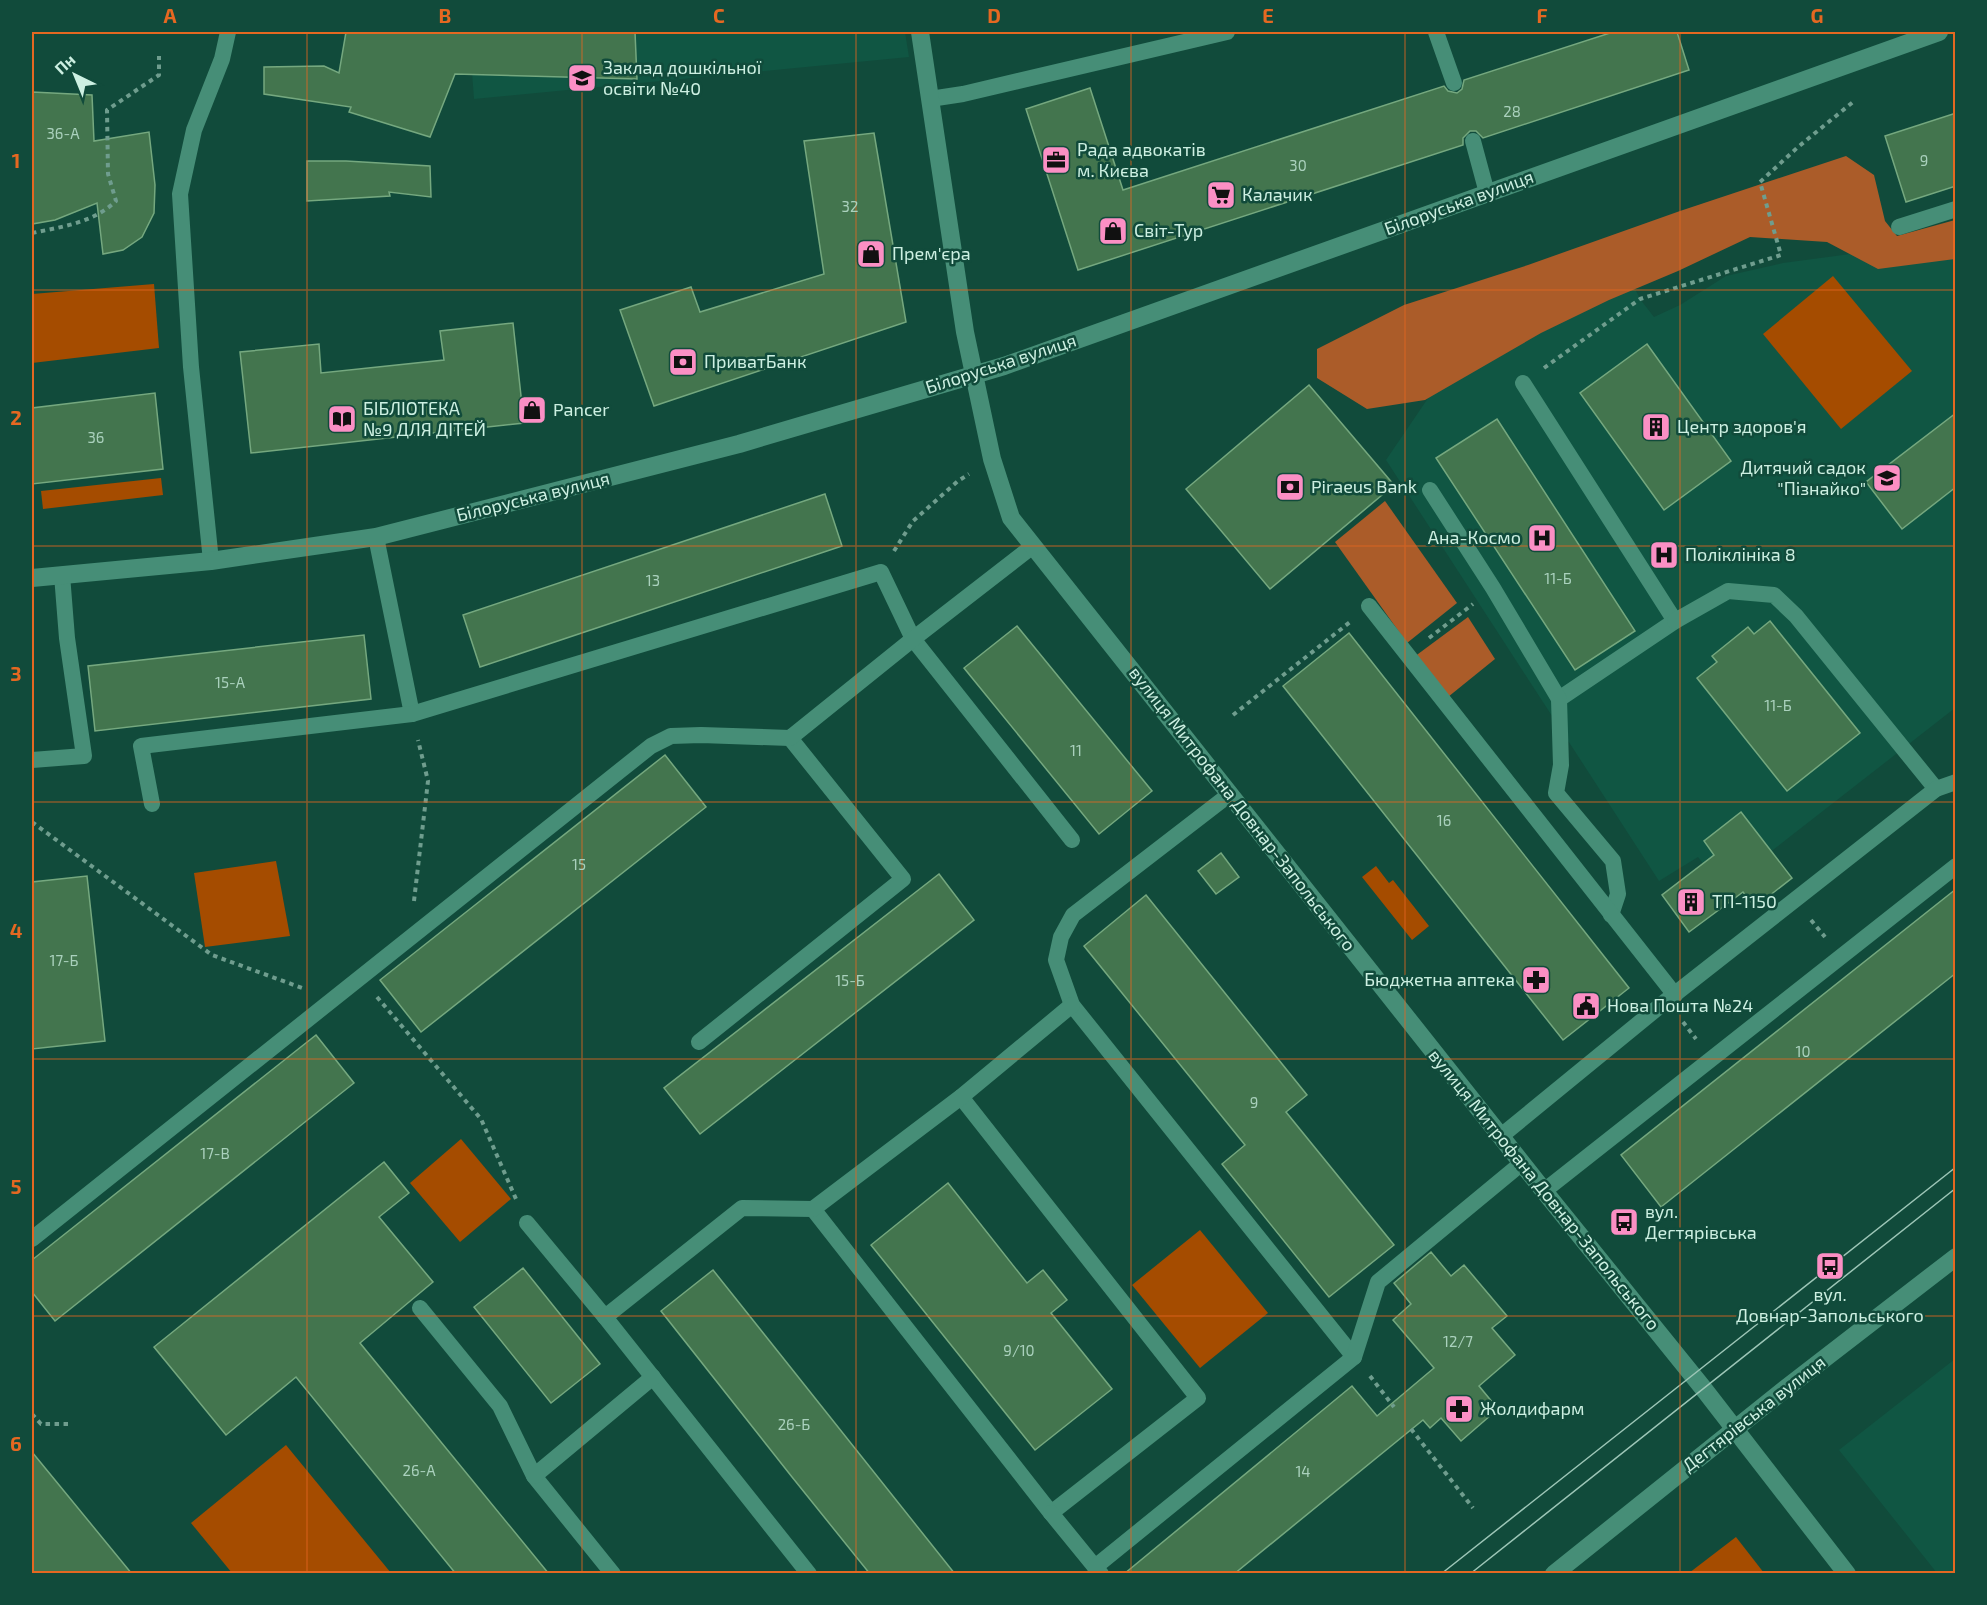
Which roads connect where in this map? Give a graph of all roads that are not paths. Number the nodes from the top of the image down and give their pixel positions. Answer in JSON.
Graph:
{"nodes":[{"id":1,"x":228,"y":32,"type":"edge"},
{"id":2,"x":920,"y":32,"type":"edge"},
{"id":3,"x":1227,"y":32,"type":"edge"},
{"id":4,"x":1436,"y":32,"type":"edge"},
{"id":5,"x":1939,"y":32,"type":"edge"},
{"id":6,"x":1454,"y":83,"type":"dead end"},
{"id":7,"x":930,"y":99,"type":"junction"},
{"id":8,"x":1473,"y":141,"type":"dead end"},
{"id":9,"x":1487,"y":193,"type":"junction"},
{"id":10,"x":1956,"y":209,"type":"edge"},
{"id":11,"x":1899,"y":227,"type":"dead end"},
{"id":12,"x":975,"y":374,"type":"junction"},
{"id":13,"x":1522,"y":383,"type":"road end"},
{"id":14,"x":1430,"y":490,"type":"dead end"},
{"id":15,"x":376,"y":537,"type":"junction"},
{"id":16,"x":1033,"y":546,"type":"junction"},
{"id":17,"x":212,"y":561,"type":"junction"},
{"id":18,"x":62,"y":575,"type":"junction"},
{"id":19,"x":32,"y":578,"type":"edge"},
{"id":20,"x":1369,"y":606,"type":"road end"},
{"id":21,"x":1675,"y":621,"type":"junction"},
{"id":22,"x":913,"y":639,"type":"junction"},
{"id":23,"x":1559,"y":699,"type":"junction"},
{"id":24,"x":412,"y":714,"type":"junction"},
{"id":25,"x":790,"y":738,"type":"junction"},
{"id":26,"x":32,"y":760,"type":"edge"},
{"id":27,"x":1956,"y":782,"type":"edge"},
{"id":28,"x":1936,"y":789,"type":"junction"},
{"id":29,"x":1230,"y":794,"type":"junction"},
{"id":30,"x":152,"y":804,"type":"dead end"},
{"id":31,"x":1072,"y":840,"type":"dead end"},
{"id":32,"x":1956,"y":866,"type":"edge"},
{"id":33,"x":1611,"y":915,"type":"junction"},
{"id":34,"x":1671,"y":998,"type":"junction"},
{"id":35,"x":1072,"y":1005,"type":"junction"},
{"id":36,"x":699,"y":1042,"type":"dead end"},
{"id":37,"x":961,"y":1097,"type":"junction"},
{"id":38,"x":1501,"y":1136,"type":"junction"},
{"id":39,"x":1522,"y":1163,"type":"junction"},
{"id":40,"x":1544,"y":1191,"type":"junction"},
{"id":41,"x":813,"y":1209,"type":"junction"},
{"id":42,"x":527,"y":1222,"type":"road end"},
{"id":43,"x":32,"y":1239,"type":"edge"},
{"id":44,"x":1956,"y":1257,"type":"edge"},
{"id":45,"x":420,"y":1308,"type":"dead end"},
{"id":46,"x":605,"y":1317,"type":"junction"},
{"id":47,"x":1354,"y":1357,"type":"junction"},
{"id":48,"x":653,"y":1377,"type":"junction"},
{"id":49,"x":1736,"y":1429,"type":"junction"},
{"id":50,"x":534,"y":1476,"type":"junction"},
{"id":51,"x":1052,"y":1513,"type":"junction"},
{"id":52,"x":1098,"y":1570,"type":"edge"},
{"id":53,"x":613,"y":1574,"type":"edge"},
{"id":54,"x":809,"y":1574,"type":"edge"},
{"id":55,"x":1554,"y":1574,"type":"edge"},
{"id":56,"x":1847,"y":1574,"type":"edge"}],
"edges":[{"from":1,"to":17,"type":"lane"},
{"from":2,"to":7,"type":"street","name":"вулиця Митрофана Довнар-Запольського"},
{"from":3,"to":7,"type":"lane"},
{"from":4,"to":6,"type":"lane"},
{"from":5,"to":9,"type":"street","name":"Білоруська вулиця"},
{"from":7,"to":12,"type":"street","name":"вулиця Митрофана Довнар-Запольського"},
{"from":8,"to":9,"type":"lane"},
{"from":9,"to":12,"type":"street","name":"Білоруська вулиця"},
{"from":10,"to":11,"type":"lane"},
{"from":12,"to":15,"type":"street","name":"Білоруська вулиця"},
{"from":12,"to":16,"type":"street","name":"вулиця Митрофана Довнар-Запольського"},
{"from":13,"to":21,"type":"lane"},
{"from":14,"to":23,"type":"lane"},
{"from":15,"to":17,"type":"street","name":"Білоруська вулиця"},
{"from":15,"to":24,"type":"lane"},
{"from":16,"to":22,"type":"lane"},
{"from":16,"to":29,"type":"street","name":"вулиця Митрофана Довнар-Запольського"},
{"from":17,"to":18,"type":"street","name":"Білоруська вулиця"},
{"from":18,"to":19,"type":"street","name":"Білоруська вулиця"},
{"from":18,"to":26,"type":"lane"},
{"from":20,"to":33,"type":"lane"},
{"from":21,"to":23,"type":"lane"},
{"from":21,"to":28,"type":"lane"},
{"from":22,"to":24,"type":"lane"},
{"from":22,"to":25,"type":"lane"},
{"from":22,"to":31,"type":"lane"},
{"from":23,"to":33,"type":"lane"},
{"from":24,"to":30,"type":"lane"},
{"from":25,"to":36,"type":"lane"},
{"from":25,"to":43,"type":"lane"},
{"from":27,"to":28,"type":"lane"},
{"from":28,"to":34,"type":"lane"},
{"from":29,"to":35,"type":"lane"},
{"from":29,"to":38,"type":"street","name":"вулиця Митрофана Довнар-Запольського"},
{"from":32,"to":40,"type":"lane"},
{"from":33,"to":34,"type":"lane"},
{"from":34,"to":38,"type":"lane"},
{"from":35,"to":37,"type":"lane"},
{"from":35,"to":47,"type":"lane"},
{"from":37,"to":41,"type":"lane"},
{"from":37,"to":51,"type":"lane"},
{"from":38,"to":39,"type":"street","name":"вулиця Митрофана Довнар-Запольського"},
{"from":39,"to":40,"type":"street","name":"вулиця Митрофана Довнар-Запольського"},
{"from":39,"to":47,"type":"lane"},
{"from":40,"to":49,"type":"street","name":"вулиця Митрофана Довнар-Запольського"},
{"from":41,"to":46,"type":"lane"},
{"from":41,"to":51,"type":"lane"},
{"from":42,"to":46,"type":"lane"},
{"from":44,"to":49,"type":"street","name":"Дегтярівська вулиця"},
{"from":45,"to":50,"type":"lane"},
{"from":46,"to":48,"type":"lane"},
{"from":47,"to":52,"type":"lane"},
{"from":48,"to":50,"type":"lane"},
{"from":48,"to":54,"type":"lane"},
{"from":49,"to":55,"type":"street","name":"Дегтярівська вулиця"},
{"from":49,"to":56,"type":"street","name":"вулиця Митрофана Довнар-Запольського"},
{"from":50,"to":53,"type":"lane"},
{"from":51,"to":52,"type":"lane"}]}
